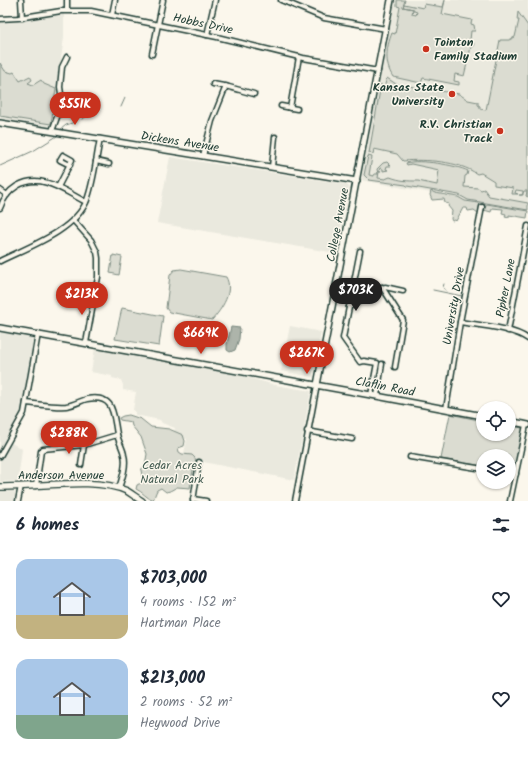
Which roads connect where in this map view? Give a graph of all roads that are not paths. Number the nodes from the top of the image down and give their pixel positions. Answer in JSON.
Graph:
{"nodes":[{"id":1,"x":21,"y":0,"type":"edge"},
{"id":2,"x":67,"y":0,"type":"edge"},
{"id":3,"x":115,"y":0,"type":"edge"},
{"id":4,"x":163,"y":0,"type":"edge"},
{"id":5,"x":215,"y":0,"type":"edge"},
{"id":6,"x":280,"y":0,"type":"edge"},
{"id":7,"x":392,"y":0,"type":"edge"},
{"id":8,"x":67,"y":10,"type":"junction"},
{"id":9,"x":112,"y":15,"type":"junction"},
{"id":10,"x":22,"y":18,"type":"junction"},
{"id":11,"x":0,"y":19,"type":"edge"},
{"id":12,"x":158,"y":25,"type":"junction"},
{"id":13,"x":386,"y":29,"type":"junction"},
{"id":14,"x":207,"y":35,"type":"junction"},
{"id":15,"x":152,"y":54,"type":"dead end"},
{"id":16,"x":67,"y":57,"type":"dead end"},
{"id":17,"x":299,"y":57,"type":"junction"},
{"id":18,"x":378,"y":71,"type":"junction"},
{"id":19,"x":213,"y":84,"type":"dead end"},
{"id":20,"x":226,"y":86,"type":"junction"},
{"id":21,"x":254,"y":94,"type":"dead end"},
{"id":22,"x":281,"y":106,"type":"dead end"},
{"id":23,"x":290,"y":108,"type":"junction"},
{"id":24,"x":297,"y":109,"type":"dead end"},
{"id":25,"x":0,"y":123,"type":"edge"},
{"id":26,"x":52,"y":131,"type":"junction"},
{"id":27,"x":275,"y":137,"type":"dead end"},
{"id":28,"x":100,"y":139,"type":"junction"},
{"id":29,"x":203,"y":156,"type":"junction"},
{"id":30,"x":96,"y":161,"type":"junction"},
{"id":31,"x":109,"y":164,"type":"dead end"},
{"id":32,"x":70,"y":165,"type":"dead end"},
{"id":33,"x":272,"y":167,"type":"junction"},
{"id":34,"x":356,"y":181,"type":"junction"},
{"id":35,"x":58,"y":187,"type":"junction"},
{"id":36,"x":0,"y":190,"type":"edge"},
{"id":37,"x":7,"y":195,"type":"junction"},
{"id":38,"x":86,"y":202,"type":"junction"},
{"id":39,"x":482,"y":207,"type":"dead end"},
{"id":40,"x":0,"y":208,"type":"edge"},
{"id":41,"x":73,"y":220,"type":"junction"},
{"id":42,"x":528,"y":226,"type":"edge"},
{"id":43,"x":360,"y":251,"type":"dead end"},
{"id":44,"x":0,"y":261,"type":"edge"},
{"id":45,"x":382,"y":288,"type":"junction"},
{"id":46,"x":402,"y":291,"type":"dead end"},
{"id":47,"x":349,"y":307,"type":"junction"},
{"id":48,"x":460,"y":322,"type":"junction"},
{"id":49,"x":0,"y":328,"type":"edge"},
{"id":50,"x":508,"y":331,"type":"junction"},
{"id":51,"x":38,"y":334,"type":"junction"},
{"id":52,"x":528,"y":339,"type":"edge"},
{"id":53,"x":86,"y":342,"type":"junction"},
{"id":54,"x":395,"y":366,"type":"dead end"},
{"id":55,"x":317,"y":385,"type":"junction"},
{"id":56,"x":374,"y":395,"type":"junction"},
{"id":57,"x":26,"y":403,"type":"junction"},
{"id":58,"x":446,"y":409,"type":"junction"},
{"id":59,"x":476,"y":415,"type":"edge"},
{"id":60,"x":516,"y":423,"type":"edge"},
{"id":61,"x":527,"y":425,"type":"edge"},
{"id":62,"x":307,"y":431,"type":"junction"},
{"id":63,"x":117,"y":435,"type":"junction"},
{"id":64,"x":352,"y":439,"type":"dead end"},
{"id":65,"x":84,"y":446,"type":"junction"},
{"id":66,"x":0,"y":456,"type":"edge"},
{"id":67,"x":410,"y":457,"type":"dead end"},
{"id":68,"x":198,"y":462,"type":"dead end"},
{"id":69,"x":82,"y":465,"type":"dead end"},
{"id":70,"x":476,"y":468,"type":"edge"},
{"id":71,"x":516,"y":474,"type":"edge"},
{"id":72,"x":21,"y":486,"type":"junction"},
{"id":73,"x":36,"y":486,"type":"junction"},
{"id":74,"x":0,"y":487,"type":"edge"},
{"id":75,"x":119,"y":488,"type":"junction"},
{"id":76,"x":513,"y":489,"type":"edge"},
{"id":77,"x":193,"y":500,"type":"edge"},
{"id":78,"x":18,"y":501,"type":"edge"},
{"id":79,"x":142,"y":501,"type":"edge"},
{"id":80,"x":206,"y":501,"type":"edge"},
{"id":81,"x":295,"y":501,"type":"edge"},
{"id":82,"x":510,"y":501,"type":"edge"}],
"edges":[{"from":1,"to":10,"type":"street"},
{"from":2,"to":8,"type":"street"},
{"from":3,"to":9,"type":"street"},
{"from":4,"to":12,"type":"street"},
{"from":5,"to":14,"type":"street"},
{"from":6,"to":13,"type":"street"},
{"from":7,"to":13,"type":"street","name":"College Avenue"},
{"from":8,"to":9,"type":"street","name":"Hobbs Drive"},
{"from":8,"to":10,"type":"street","name":"Hobbs Drive"},
{"from":9,"to":12,"type":"street","name":"Hobbs Drive"},
{"from":10,"to":11,"type":"street","name":"Hobbs Drive"},
{"from":12,"to":14,"type":"street","name":"Hobbs Drive"},
{"from":12,"to":15,"type":"street"},
{"from":13,"to":18,"type":"street","name":"College Avenue"},
{"from":14,"to":17,"type":"street","name":"Hobbs Drive"},
{"from":16,"to":26,"type":"street"},
{"from":17,"to":18,"type":"street","name":"Hobbs Drive"},
{"from":17,"to":23,"type":"street"},
{"from":18,"to":34,"type":"street","name":"College Avenue"},
{"from":19,"to":20,"type":"street"},
{"from":20,"to":21,"type":"street"},
{"from":20,"to":29,"type":"street"},
{"from":22,"to":23,"type":"street"},
{"from":23,"to":24,"type":"street"},
{"from":25,"to":26,"type":"street","name":"Dickens Avenue"},
{"from":26,"to":28,"type":"street","name":"Dickens Avenue"},
{"from":27,"to":33,"type":"street"},
{"from":28,"to":29,"type":"street","name":"Dickens Avenue"},
{"from":28,"to":30,"type":"street"},
{"from":29,"to":33,"type":"street","name":"Dickens Avenue"},
{"from":30,"to":31,"type":"street"},
{"from":30,"to":38,"type":"street"},
{"from":32,"to":35,"type":"street"},
{"from":33,"to":34,"type":"street","name":"Dickens Avenue"},
{"from":34,"to":55,"type":"street","name":"College Avenue"},
{"from":35,"to":37,"type":"street"},
{"from":35,"to":38,"type":"street"},
{"from":36,"to":37,"type":"street"},
{"from":37,"to":40,"type":"street"},
{"from":38,"to":41,"type":"street"},
{"from":39,"to":48,"type":"street","name":"University Drive"},
{"from":41,"to":44,"type":"street"},
{"from":41,"to":53,"type":"street"},
{"from":42,"to":50,"type":"street","name":"Pipher Lane"},
{"from":43,"to":47,"type":"street"},
{"from":45,"to":46,"type":"street"},
{"from":45,"to":47,"type":"street"},
{"from":45,"to":54,"type":"street"},
{"from":47,"to":56,"type":"street"},
{"from":48,"to":50,"type":"street"},
{"from":48,"to":58,"type":"street","name":"University Drive"},
{"from":49,"to":51,"type":"street","name":"Claflin Road"},
{"from":50,"to":52,"type":"street"},
{"from":51,"to":53,"type":"street","name":"Claflin Road"},
{"from":51,"to":57,"type":"street"},
{"from":53,"to":55,"type":"street","name":"Claflin Road"},
{"from":55,"to":56,"type":"street","name":"Claflin Road"},
{"from":55,"to":62,"type":"street","name":"College Avenue"},
{"from":56,"to":58,"type":"street","name":"Claflin Road"},
{"from":57,"to":63,"type":"street"},
{"from":57,"to":66,"type":"street"},
{"from":58,"to":59,"type":"street","name":"Claflin Road"},
{"from":60,"to":61,"type":"street"},
{"from":61,"to":71,"type":"street"},
{"from":62,"to":64,"type":"street"},
{"from":62,"to":81,"type":"street","name":"College Avenue"},
{"from":63,"to":65,"type":"street"},
{"from":63,"to":75,"type":"street"},
{"from":65,"to":69,"type":"street"},
{"from":65,"to":73,"type":"street"},
{"from":67,"to":70,"type":"street"},
{"from":68,"to":77,"type":"street"},
{"from":72,"to":73,"type":"main road","name":"Anderson Avenue"},
{"from":72,"to":74,"type":"main road","name":"Anderson Avenue"},
{"from":72,"to":78,"type":"street"},
{"from":73,"to":75,"type":"main road","name":"Anderson Avenue"},
{"from":75,"to":79,"type":"main road","name":"Anderson Avenue"},
{"from":76,"to":82,"type":"street"},
{"from":77,"to":80,"type":"street"}]}
